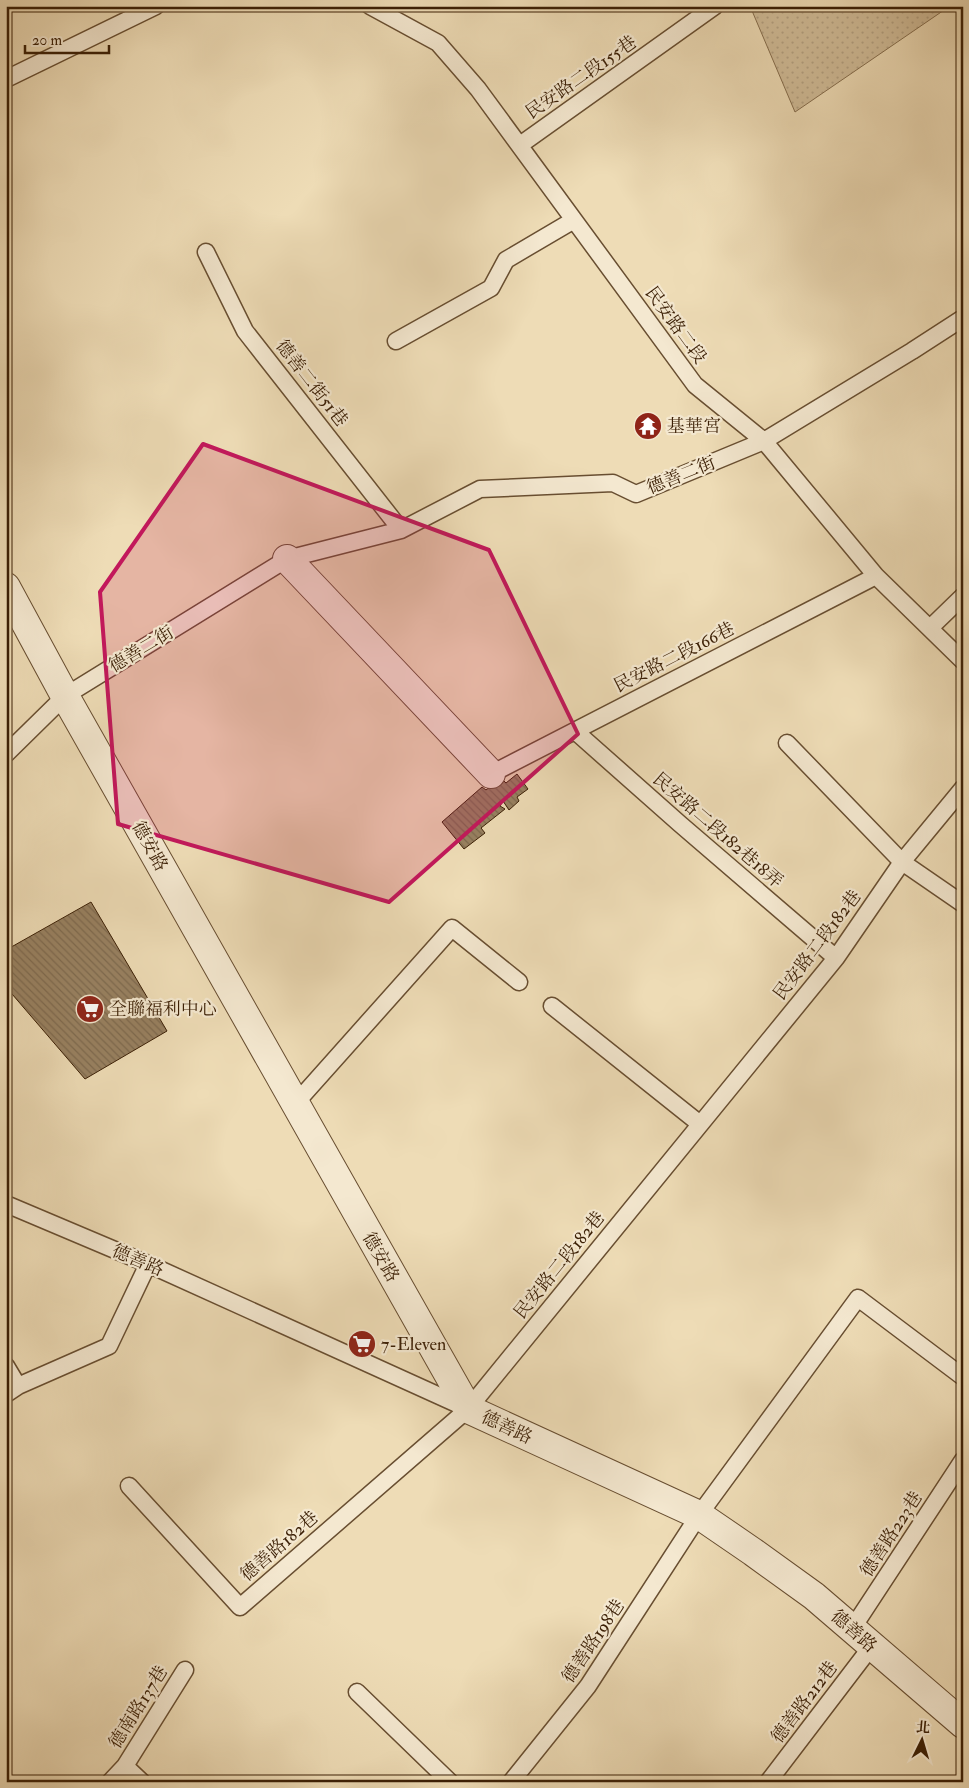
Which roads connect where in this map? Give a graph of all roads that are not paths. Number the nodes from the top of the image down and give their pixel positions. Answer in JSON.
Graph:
{"nodes":[{"id":1,"x":156,"y":6,"type":"edge"},
{"id":2,"x":370,"y":6,"type":"edge"},
{"id":3,"x":715,"y":6,"type":"edge"},
{"id":4,"x":6,"y":79,"type":"edge"},
{"id":5,"x":520,"y":145,"type":"junction"},
{"id":6,"x":574,"y":220,"type":"junction"},
{"id":7,"x":206,"y":252,"type":"dead end"},
{"id":8,"x":963,"y":318,"type":"edge"},
{"id":9,"x":396,"y":340,"type":"dead end"},
{"id":10,"x":764,"y":441,"type":"junction"},
{"id":11,"x":401,"y":530,"type":"junction"},
{"id":12,"x":287,"y":559,"type":"junction"},
{"id":13,"x":876,"y":576,"type":"junction"},
{"id":14,"x":6,"y":587,"type":"edge"},
{"id":15,"x":963,"y":596,"type":"edge"},
{"id":16,"x":930,"y":628,"type":"junction"},
{"id":17,"x":963,"y":661,"type":"edge"},
{"id":18,"x":65,"y":696,"type":"junction"},
{"id":19,"x":575,"y":731,"type":"junction"},
{"id":20,"x":786,"y":743,"type":"dead end"},
{"id":21,"x":6,"y":754,"type":"edge"},
{"id":22,"x":491,"y":774,"type":"joint"},
{"id":23,"x":963,"y":788,"type":"edge"},
{"id":24,"x":902,"y":862,"type":"junction"},
{"id":25,"x":963,"y":904,"type":"edge"},
{"id":26,"x":836,"y":958,"type":"junction"},
{"id":27,"x":519,"y":982,"type":"dead end"},
{"id":28,"x":552,"y":1006,"type":"dead end"},
{"id":29,"x":295,"y":1104,"type":"junction"},
{"id":30,"x":700,"y":1124,"type":"junction"},
{"id":31,"x":6,"y":1204,"type":"edge"},
{"id":32,"x":148,"y":1264,"type":"junction"},
{"id":33,"x":6,"y":1366,"type":"edge"},
{"id":34,"x":963,"y":1377,"type":"edge"},
{"id":35,"x":12,"y":1390,"type":"edge"},
{"id":36,"x":468,"y":1408,"type":"junction"},
{"id":37,"x":963,"y":1460,"type":"edge"},
{"id":38,"x":129,"y":1486,"type":"dead end"},
{"id":39,"x":699,"y":1515,"type":"junction"},
{"id":40,"x":862,"y":1638,"type":"junction"},
{"id":41,"x":185,"y":1670,"type":"dead end"},
{"id":42,"x":357,"y":1692,"type":"dead end"},
{"id":43,"x":963,"y":1724,"type":"edge"},
{"id":44,"x":125,"y":1766,"type":"junction"},
{"id":45,"x":110,"y":1782,"type":"edge"},
{"id":46,"x":142,"y":1782,"type":"edge"},
{"id":47,"x":450,"y":1782,"type":"edge"},
{"id":48,"x":511,"y":1782,"type":"edge"},
{"id":49,"x":768,"y":1782,"type":"edge"}],
"edges":[{"from":1,"to":4,"type":"lane"},
{"from":2,"to":5,"type":"lane","name":"民安路二段"},
{"from":3,"to":5,"type":"lane","name":"民安路二段155巷"},
{"from":5,"to":6,"type":"lane","name":"民安路二段"},
{"from":6,"to":9,"type":"lane"},
{"from":6,"to":10,"type":"lane","name":"民安路二段"},
{"from":7,"to":11,"type":"lane","name":"德善二街51巷"},
{"from":8,"to":10,"type":"lane","name":"德善二街"},
{"from":10,"to":11,"type":"lane","name":"德善二街"},
{"from":10,"to":13,"type":"lane","name":"民安路二段"},
{"from":11,"to":12,"type":"lane","name":"德善二街"},
{"from":12,"to":18,"type":"lane","name":"德善二街"},
{"from":12,"to":22,"type":"street"},
{"from":13,"to":16,"type":"lane","name":"民安路二段"},
{"from":13,"to":19,"type":"lane","name":"民安路二段166巷"},
{"from":14,"to":18,"type":"street","name":"德安路"},
{"from":15,"to":16,"type":"lane"},
{"from":16,"to":17,"type":"lane","name":"民安路二段"},
{"from":18,"to":21,"type":"lane","name":"德善二街"},
{"from":18,"to":29,"type":"street","name":"德安路"},
{"from":19,"to":22,"type":"lane","name":"民安路二段166巷"},
{"from":19,"to":26,"type":"lane","name":"民安路二段182巷18弄"},
{"from":20,"to":24,"type":"lane"},
{"from":23,"to":24,"type":"lane","name":"民安路二段182巷"},
{"from":24,"to":25,"type":"lane"},
{"from":24,"to":26,"type":"lane","name":"民安路二段182巷"},
{"from":26,"to":30,"type":"lane","name":"民安路二段182巷"},
{"from":27,"to":29,"type":"lane"},
{"from":28,"to":30,"type":"lane"},
{"from":29,"to":36,"type":"street","name":"德安路"},
{"from":30,"to":36,"type":"lane","name":"民安路二段182巷"},
{"from":31,"to":32,"type":"lane","name":"德善路"},
{"from":32,"to":35,"type":"lane"},
{"from":32,"to":36,"type":"lane","name":"德善路"},
{"from":33,"to":35,"type":"lane"},
{"from":34,"to":39,"type":"lane","name":"德善路198巷"},
{"from":36,"to":38,"type":"lane","name":"德善路182巷"},
{"from":36,"to":39,"type":"street","name":"德善路"},
{"from":37,"to":40,"type":"lane","name":"德善路223巷"},
{"from":39,"to":40,"type":"street","name":"德善路"},
{"from":39,"to":48,"type":"lane","name":"德善路198巷"},
{"from":40,"to":43,"type":"street","name":"德善路"},
{"from":40,"to":49,"type":"lane","name":"德善路212巷"},
{"from":41,"to":44,"type":"lane","name":"德南路137巷"},
{"from":42,"to":47,"type":"lane"},
{"from":44,"to":45,"type":"lane","name":"德南路137巷"},
{"from":44,"to":46,"type":"lane","name":"德南路137巷"}]}
